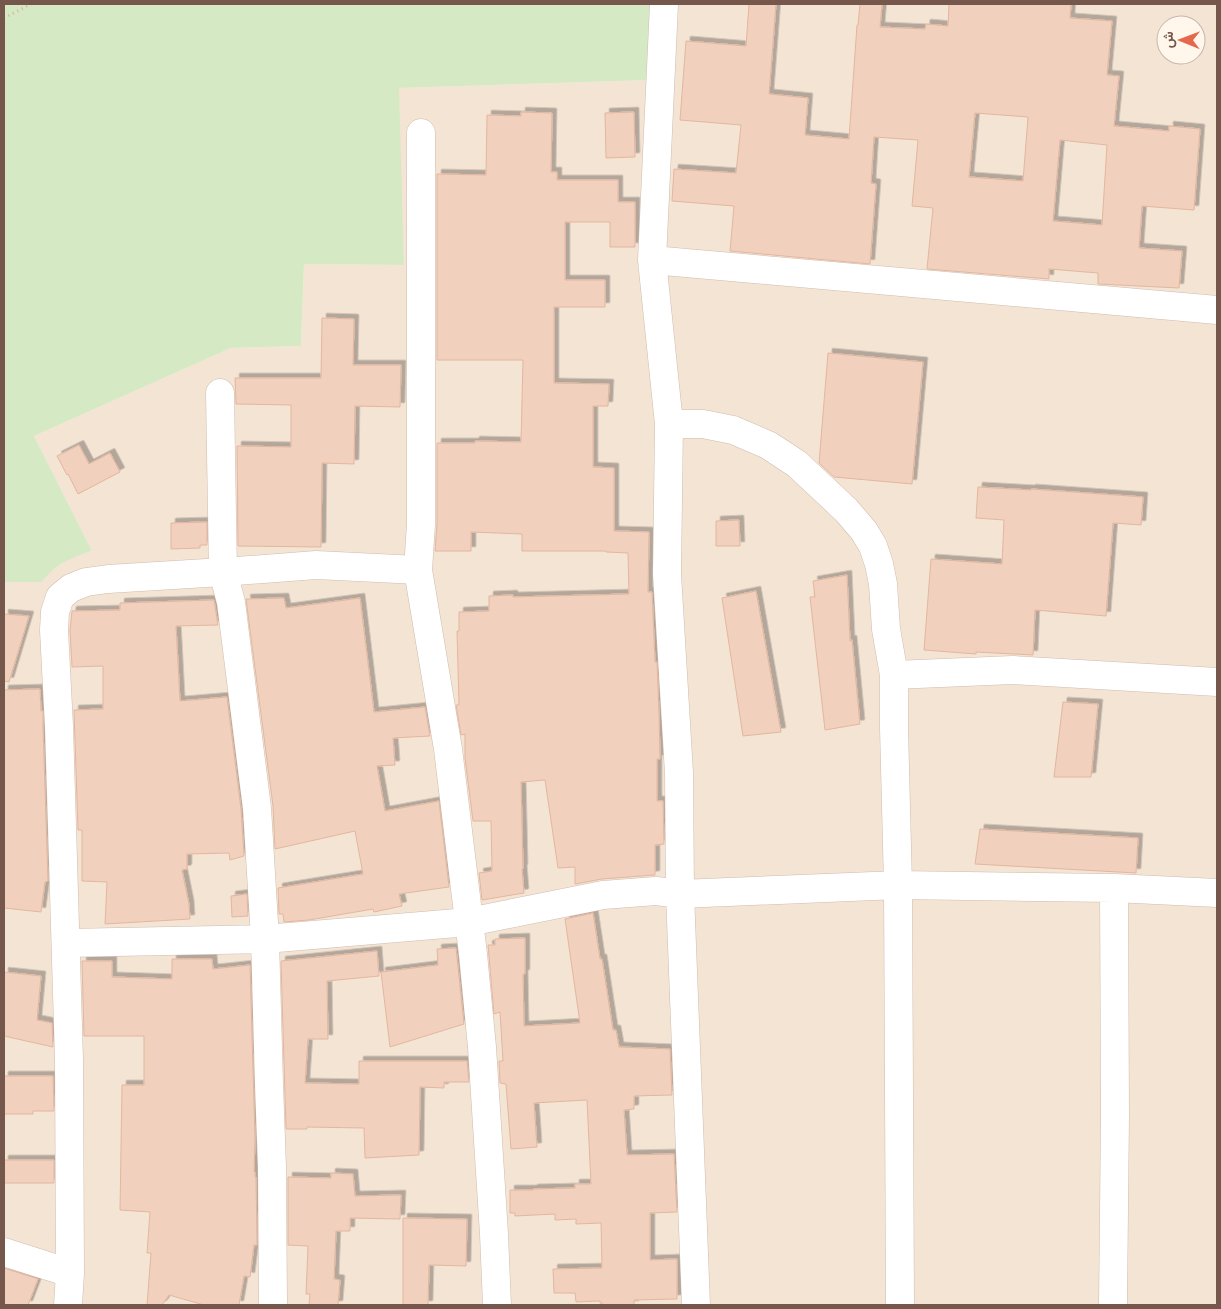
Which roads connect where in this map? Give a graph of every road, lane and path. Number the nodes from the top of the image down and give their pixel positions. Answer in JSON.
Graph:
{"nodes":[{"id":1,"x":31,"y":4,"type":"edge"},
{"id":2,"x":664,"y":4,"type":"edge"},
{"id":3,"x":4,"y":18,"type":"edge"},
{"id":4,"x":421,"y":133,"type":"dead end"},
{"id":5,"x":652,"y":260,"type":"junction"},
{"id":6,"x":1217,"y":310,"type":"edge"},
{"id":7,"x":220,"y":392,"type":"dead end"},
{"id":8,"x":669,"y":424,"type":"junction"},
{"id":9,"x":418,"y":570,"type":"junction"},
{"id":10,"x":223,"y":572,"type":"junction"},
{"id":11,"x":894,"y":675,"type":"junction"},
{"id":12,"x":1217,"y":682,"type":"edge"},
{"id":13,"x":898,"y":886,"type":"junction"},
{"id":14,"x":1114,"y":888,"type":"junction"},
{"id":15,"x":1217,"y":893,"type":"edge"},
{"id":16,"x":680,"y":894,"type":"junction"},
{"id":17,"x":469,"y":922,"type":"junction"},
{"id":18,"x":264,"y":939,"type":"junction"},
{"id":19,"x":66,"y":944,"type":"junction"},
{"id":20,"x":4,"y":1252,"type":"edge"},
{"id":21,"x":70,"y":1273,"type":"junction"},
{"id":22,"x":68,"y":1305,"type":"edge"},
{"id":23,"x":273,"y":1305,"type":"edge"},
{"id":24,"x":497,"y":1305,"type":"edge"},
{"id":25,"x":696,"y":1305,"type":"edge"},
{"id":26,"x":900,"y":1305,"type":"edge"},
{"id":27,"x":1114,"y":1305,"type":"edge"}],
"edges":[{"from":1,"to":3,"type":"path"},
{"from":2,"to":5,"type":"street"},
{"from":4,"to":9,"type":"street"},
{"from":5,"to":6,"type":"street"},
{"from":5,"to":8,"type":"street"},
{"from":7,"to":10,"type":"street"},
{"from":8,"to":11,"type":"street"},
{"from":8,"to":16,"type":"street"},
{"from":9,"to":10,"type":"street"},
{"from":9,"to":17,"type":"street"},
{"from":10,"to":18,"type":"street"},
{"from":10,"to":19,"type":"street"},
{"from":11,"to":12,"type":"street"},
{"from":11,"to":13,"type":"street"},
{"from":13,"to":14,"type":"street"},
{"from":13,"to":16,"type":"street"},
{"from":13,"to":26,"type":"street"},
{"from":14,"to":15,"type":"street"},
{"from":14,"to":27,"type":"street"},
{"from":16,"to":17,"type":"street"},
{"from":16,"to":25,"type":"street"},
{"from":17,"to":18,"type":"street"},
{"from":17,"to":24,"type":"street"},
{"from":18,"to":19,"type":"street"},
{"from":18,"to":23,"type":"street"},
{"from":19,"to":21,"type":"street"},
{"from":20,"to":21,"type":"street"},
{"from":21,"to":22,"type":"street"}]}
